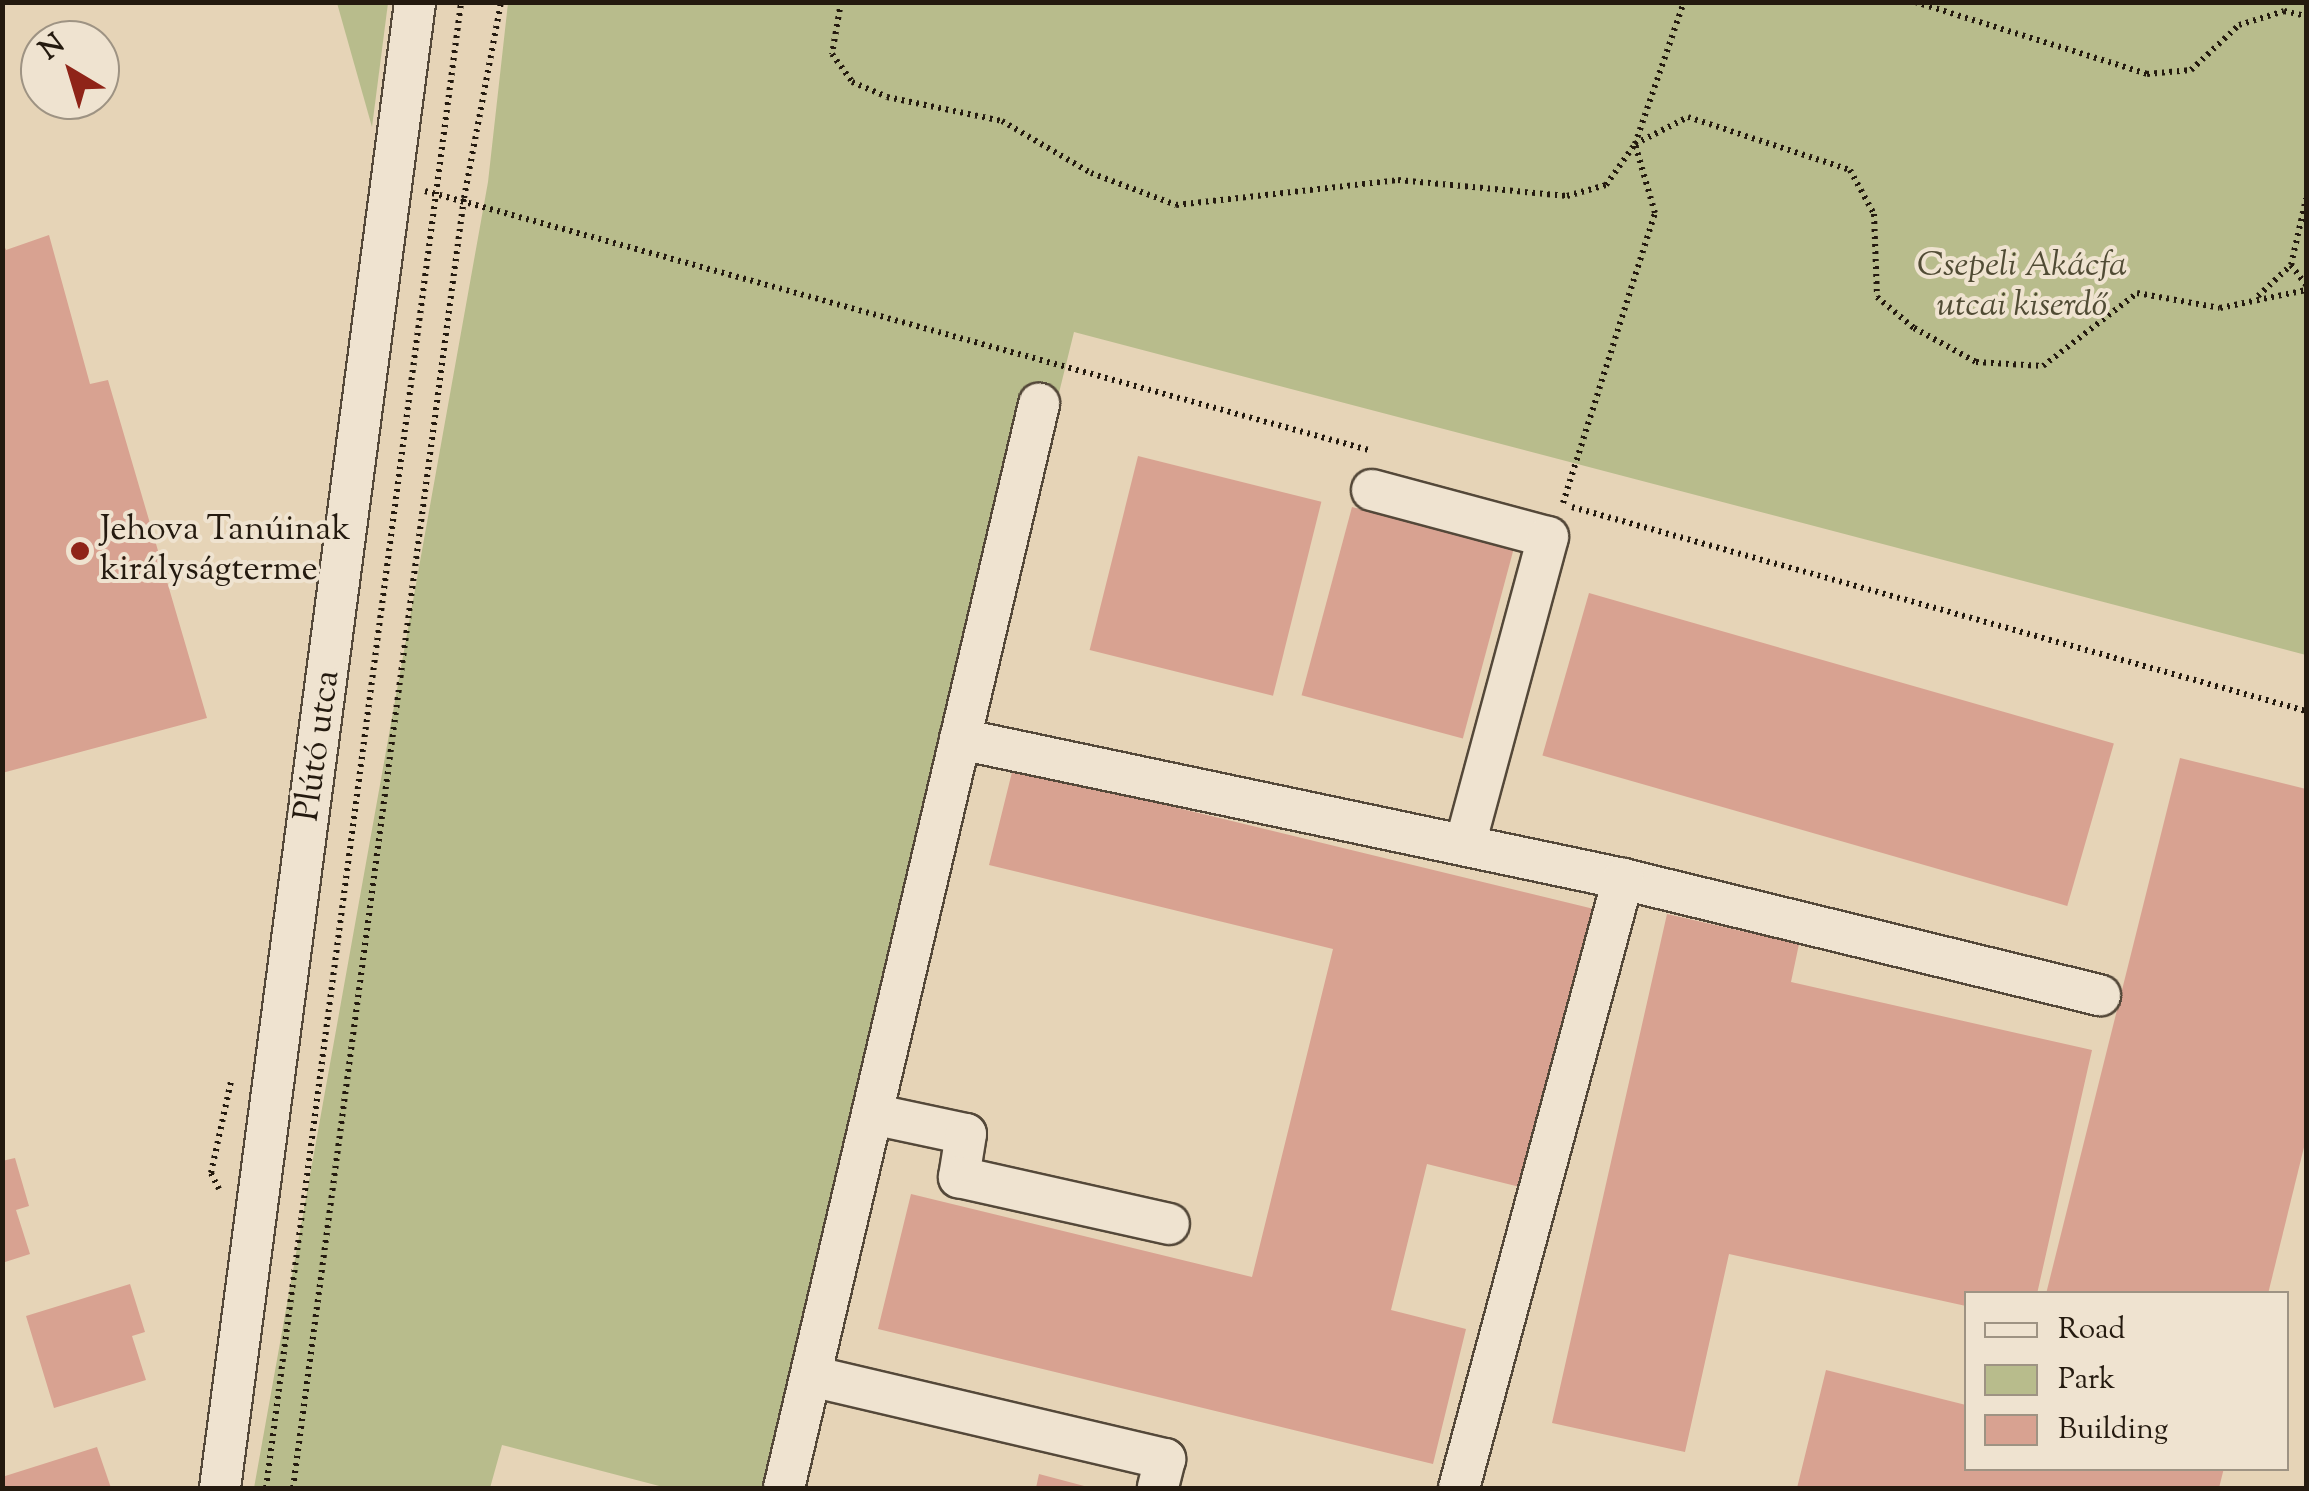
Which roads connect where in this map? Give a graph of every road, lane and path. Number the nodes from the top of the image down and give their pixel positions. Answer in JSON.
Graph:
{"nodes":[{"id":1,"x":415,"y":2,"type":"edge"},
{"id":2,"x":461,"y":2,"type":"edge"},
{"id":3,"x":501,"y":2,"type":"edge"},
{"id":4,"x":841,"y":2,"type":"edge"},
{"id":5,"x":1684,"y":2,"type":"edge"},
{"id":6,"x":1916,"y":2,"type":"edge"},
{"id":7,"x":2306,"y":16,"type":"edge"},
{"id":8,"x":1635,"y":144,"type":"junction"},
{"id":9,"x":394,"y":186,"type":"junction"},
{"id":10,"x":434,"y":192,"type":"junction"},
{"id":11,"x":464,"y":198,"type":"junction"},
{"id":12,"x":2306,"y":199,"type":"edge"},
{"id":13,"x":2291,"y":265,"type":"junction"},
{"id":14,"x":2306,"y":288,"type":"edge"},
{"id":15,"x":2257,"y":297,"type":"junction"},
{"id":16,"x":1040,"y":404,"type":"dead end"},
{"id":17,"x":1382,"y":473,"type":"joint"},
{"id":18,"x":1543,"y":499,"type":"dead end"},
{"id":19,"x":1562,"y":504,"type":"junction"},
{"id":20,"x":2306,"y":711,"type":"edge"},
{"id":21,"x":960,"y":739,"type":"junction"},
{"id":22,"x":1464,"y":844,"type":"junction"},
{"id":23,"x":1623,"y":879,"type":"junction"},
{"id":24,"x":2100,"y":995,"type":"dead end"},
{"id":25,"x":872,"y":1114,"type":"junction"},
{"id":26,"x":1169,"y":1224,"type":"dead end"},
{"id":27,"x":811,"y":1376,"type":"junction"},
{"id":28,"x":220,"y":1488,"type":"edge"},
{"id":29,"x":266,"y":1488,"type":"edge"},
{"id":30,"x":293,"y":1488,"type":"edge"},
{"id":31,"x":784,"y":1488,"type":"edge"},
{"id":32,"x":1158,"y":1488,"type":"edge"},
{"id":33,"x":1459,"y":1488,"type":"edge"}],
"edges":[{"from":1,"to":9,"type":"street","name":"Plútó utca"},
{"from":2,"to":10,"type":"path"},
{"from":3,"to":11,"type":"path"},
{"from":4,"to":8,"type":"path"},
{"from":5,"to":8,"type":"path"},
{"from":6,"to":7,"type":"path"},
{"from":8,"to":15,"type":"path"},
{"from":8,"to":19,"type":"path"},
{"from":9,"to":10,"type":"path"},
{"from":9,"to":28,"type":"street","name":"Plútó utca"},
{"from":10,"to":11,"type":"path"},
{"from":10,"to":29,"type":"path"},
{"from":11,"to":17,"type":"path"},
{"from":11,"to":30,"type":"path"},
{"from":12,"to":13,"type":"path"},
{"from":13,"to":14,"type":"path"},
{"from":13,"to":15,"type":"path"},
{"from":14,"to":15,"type":"path"},
{"from":16,"to":21,"type":"street"},
{"from":17,"to":22,"type":"street"},
{"from":18,"to":19,"type":"path"},
{"from":19,"to":20,"type":"path"},
{"from":21,"to":22,"type":"street"},
{"from":21,"to":25,"type":"street"},
{"from":22,"to":23,"type":"street"},
{"from":23,"to":24,"type":"street"},
{"from":23,"to":33,"type":"street"},
{"from":25,"to":26,"type":"street"},
{"from":25,"to":27,"type":"street"},
{"from":27,"to":31,"type":"street"},
{"from":27,"to":32,"type":"street"}]}
